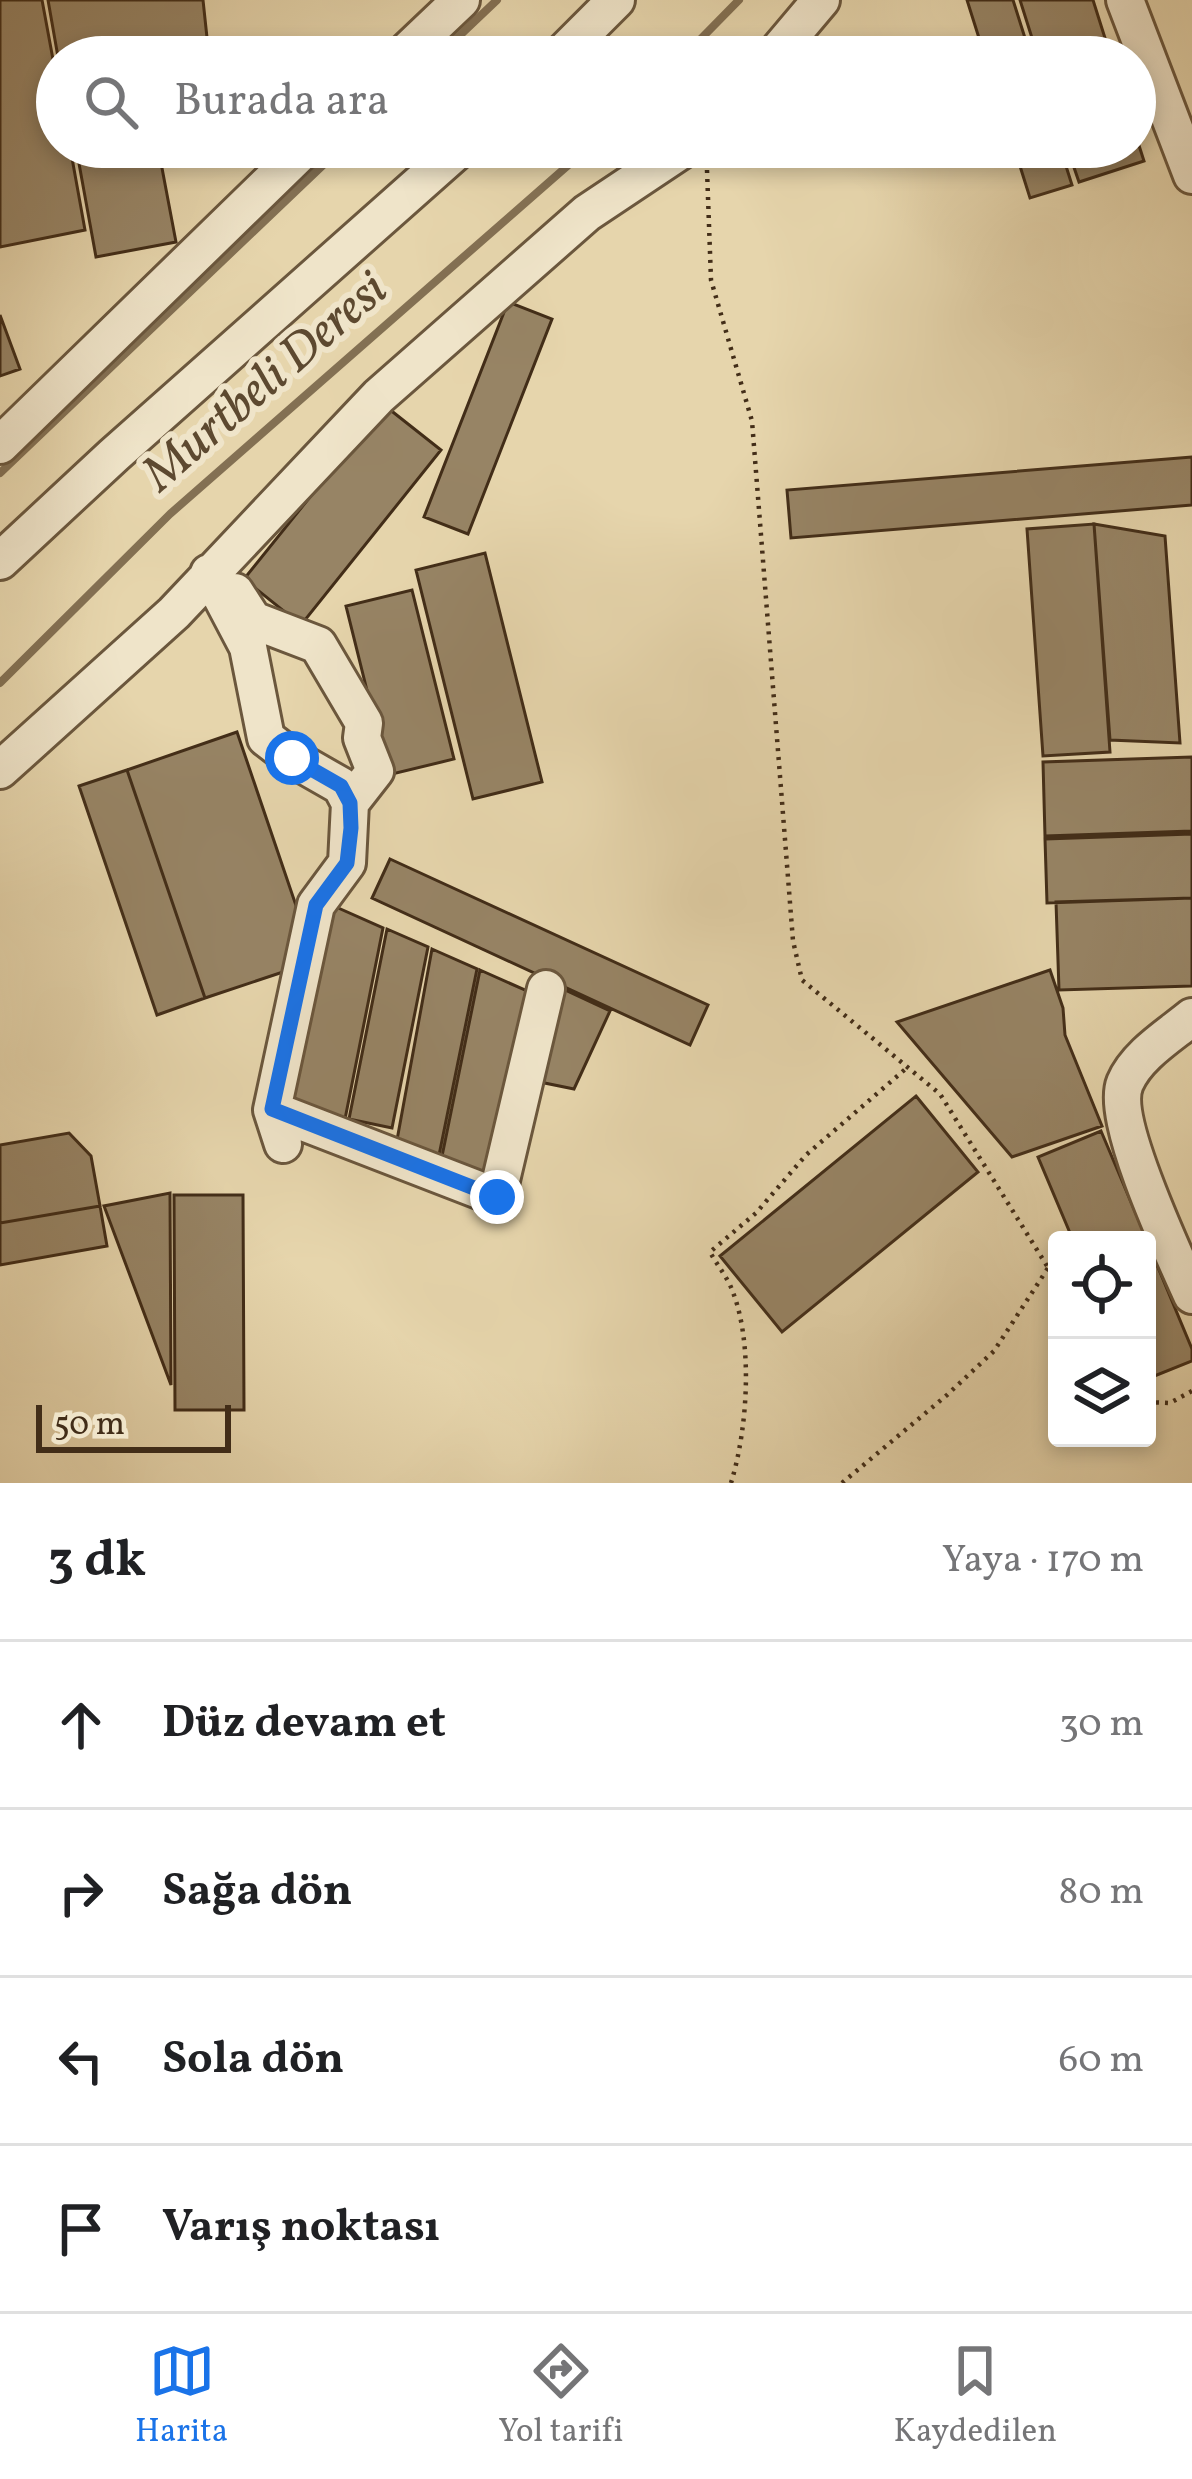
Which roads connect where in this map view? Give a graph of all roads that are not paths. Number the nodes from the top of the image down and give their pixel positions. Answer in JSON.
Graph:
{"nodes":[{"id":1,"x":461,"y":0,"type":"edge"},
{"id":2,"x":616,"y":0,"type":"edge"},
{"id":3,"x":821,"y":0,"type":"edge"},
{"id":4,"x":1125,"y":0,"type":"edge"},
{"id":5,"x":423,"y":36,"type":"edge"},
{"id":6,"x":580,"y":36,"type":"edge"},
{"id":7,"x":791,"y":36,"type":"edge"},
{"id":8,"x":1139,"y":36,"type":"edge"},
{"id":9,"x":1156,"y":81,"type":"edge"},
{"id":10,"x":284,"y":168,"type":"edge"},
{"id":11,"x":437,"y":168,"type":"edge"},
{"id":12,"x":677,"y":168,"type":"edge"},
{"id":13,"x":1192,"y":175,"type":"edge"},
{"id":14,"x":0,"y":445,"type":"edge"},
{"id":15,"x":0,"y":561,"type":"edge"},
{"id":16,"x":213,"y":569,"type":"junction"},
{"id":17,"x":0,"y":770,"type":"edge"},
{"id":18,"x":350,"y":803,"type":"junction"},
{"id":19,"x":545,"y":989,"type":"dead end"},
{"id":20,"x":1192,"y":1017,"type":"edge"},
{"id":21,"x":1192,"y":1295,"type":"edge"}],
"edges":[{"from":1,"to":5,"type":"street"},
{"from":2,"to":6,"type":"street"},
{"from":3,"to":7,"type":"street"},
{"from":4,"to":8,"type":"street"},
{"from":9,"to":13,"type":"street"},
{"from":10,"to":14,"type":"street"},
{"from":11,"to":15,"type":"street"},
{"from":12,"to":16,"type":"street"},
{"from":16,"to":17,"type":"street"},
{"from":16,"to":18,"type":"street"},
{"from":16,"to":18,"type":"street"},
{"from":18,"to":19,"type":"street"},
{"from":20,"to":21,"type":"street"}]}
